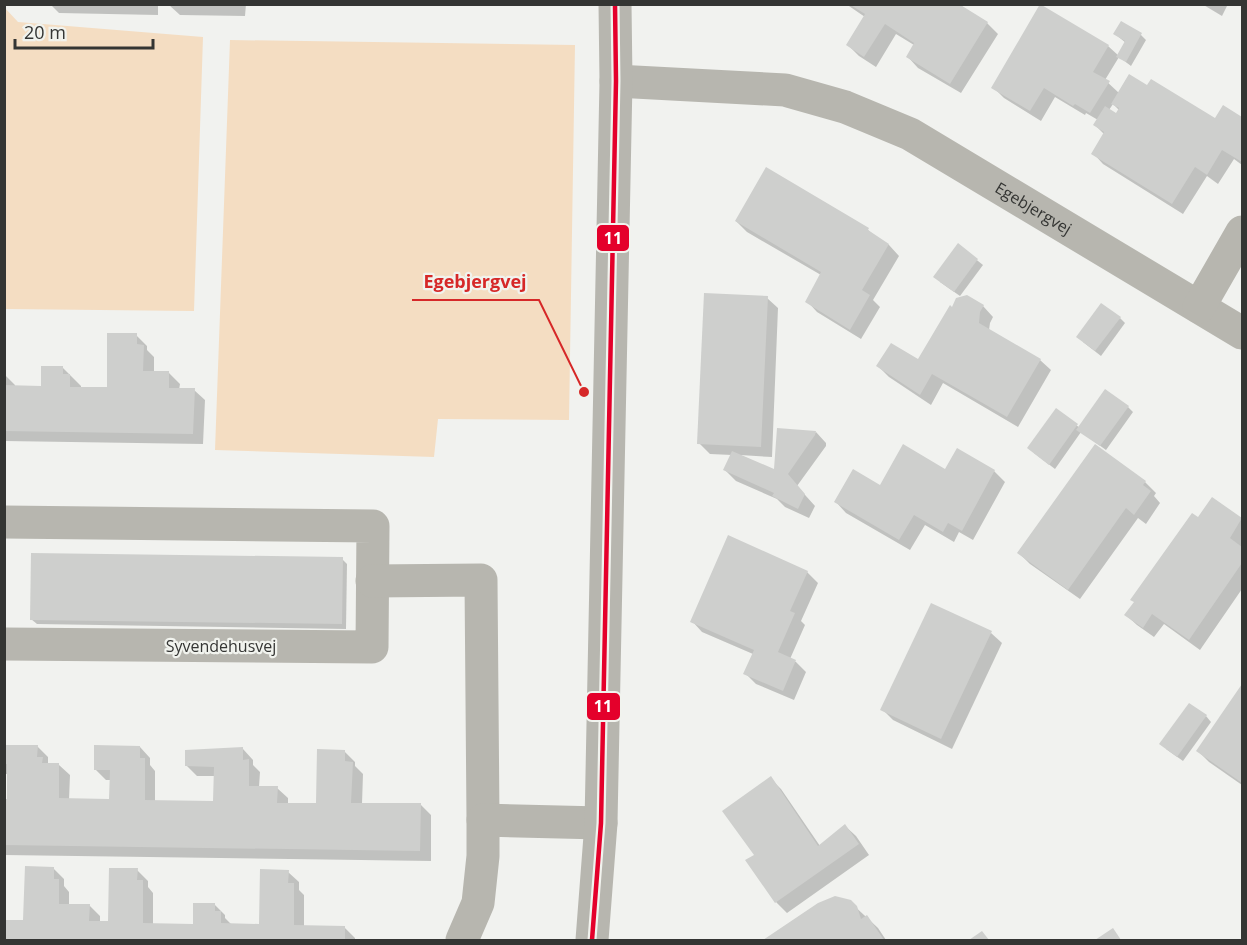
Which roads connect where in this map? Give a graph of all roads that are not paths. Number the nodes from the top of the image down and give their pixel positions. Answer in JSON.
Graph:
{"nodes":[{"id":1,"x":615,"y":4,"type":"edge"},
{"id":2,"x":616,"y":81,"type":"junction"},
{"id":3,"x":1242,"y":232,"type":"edge"},
{"id":4,"x":1199,"y":307,"type":"junction"},
{"id":5,"x":1242,"y":333,"type":"edge"},
{"id":6,"x":4,"y":522,"type":"edge"},
{"id":7,"x":372,"y":581,"type":"junction"},
{"id":8,"x":4,"y":644,"type":"edge"},
{"id":9,"x":483,"y":820,"type":"junction"},
{"id":10,"x":601,"y":823,"type":"junction"},
{"id":11,"x":462,"y":940,"type":"edge"},
{"id":12,"x":592,"y":940,"type":"edge"}],
"edges":[{"from":1,"to":2,"type":"street"},
{"from":2,"to":4,"type":"street","name":"Egebjergvej"},
{"from":2,"to":10,"type":"street"},
{"from":3,"to":4,"type":"street"},
{"from":4,"to":5,"type":"street","name":"Egebjergvej"},
{"from":6,"to":7,"type":"street","name":"Syvendehusvej"},
{"from":7,"to":8,"type":"street","name":"Syvendehusvej"},
{"from":7,"to":9,"type":"street"},
{"from":9,"to":10,"type":"street"},
{"from":9,"to":11,"type":"street"},
{"from":10,"to":12,"type":"street"}]}
